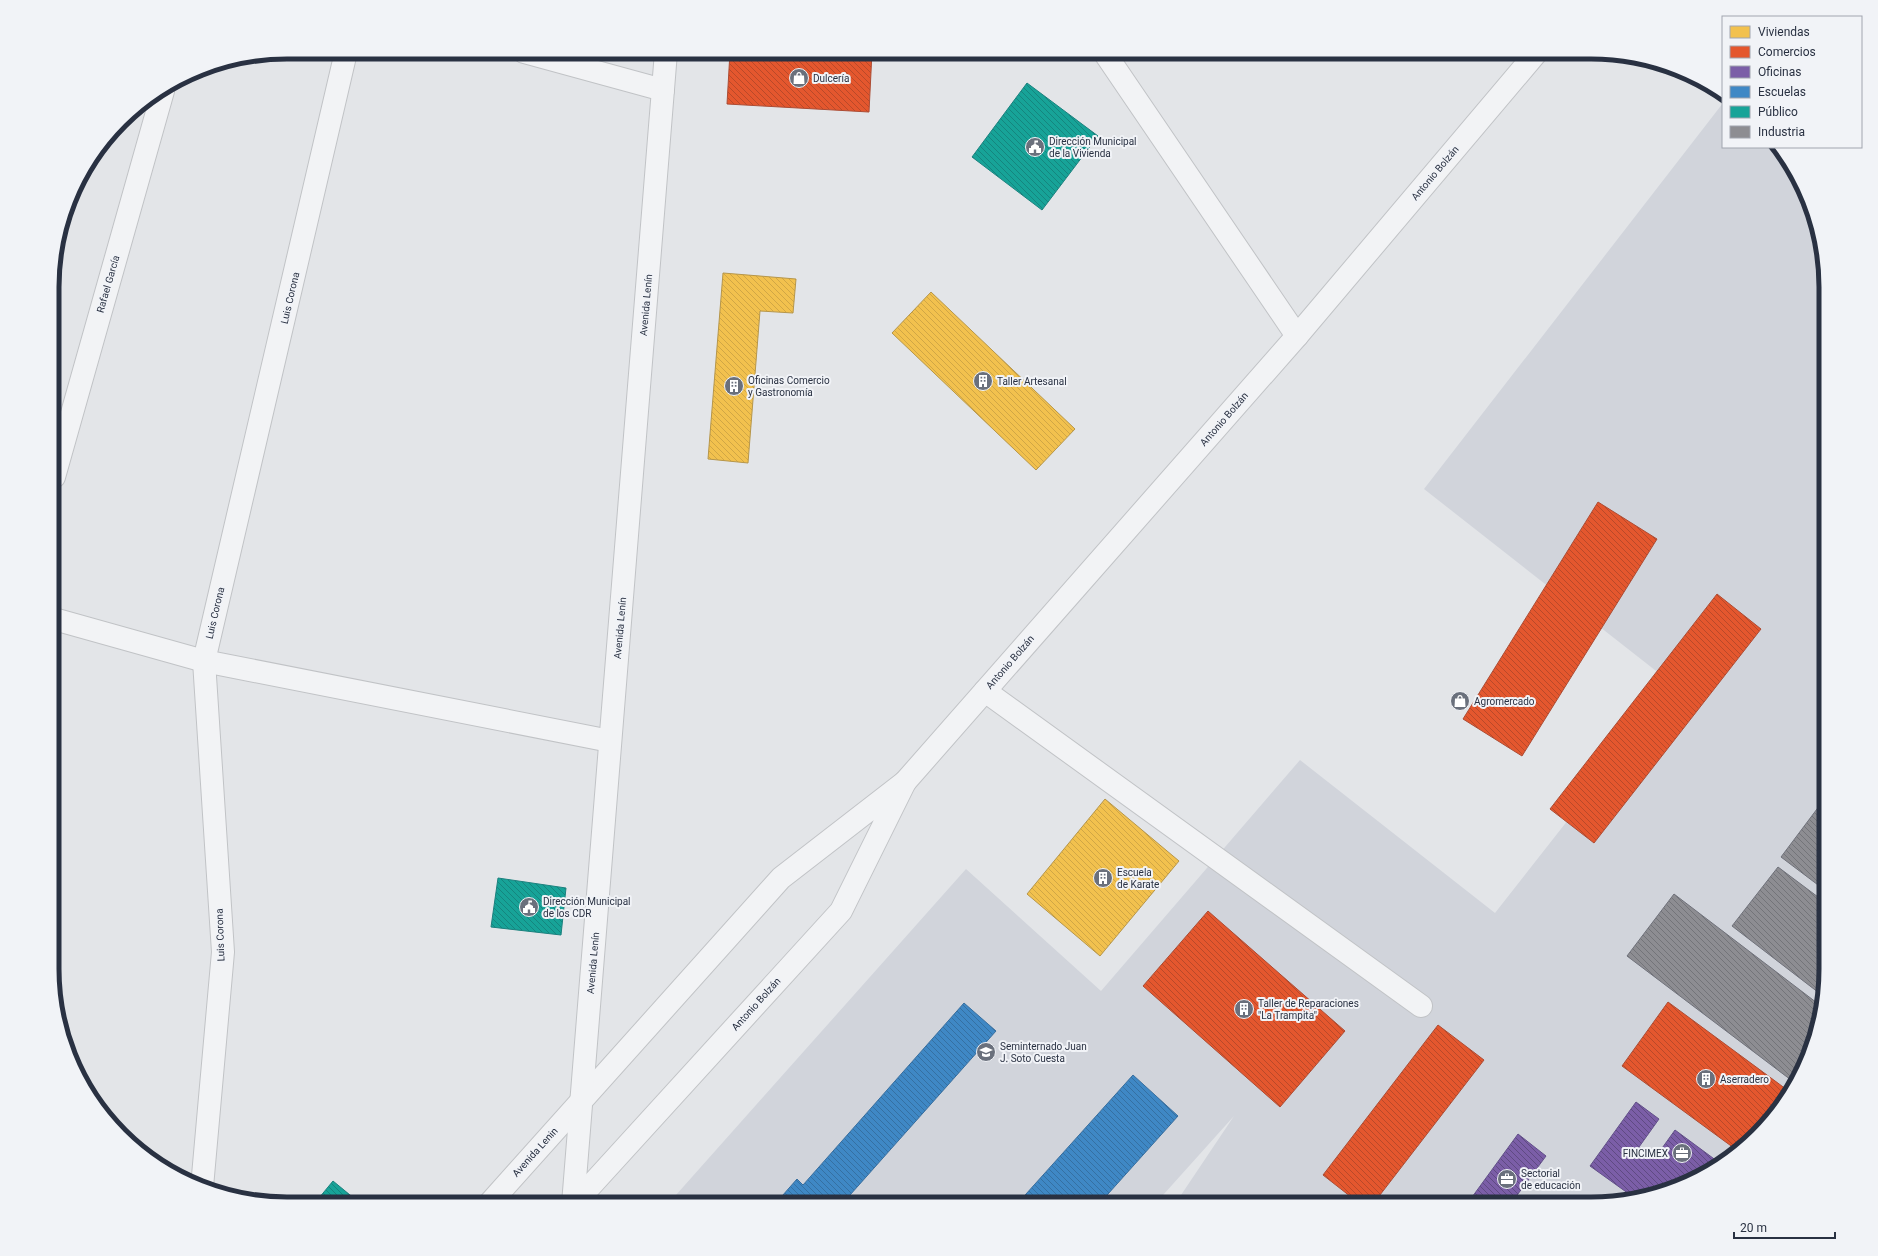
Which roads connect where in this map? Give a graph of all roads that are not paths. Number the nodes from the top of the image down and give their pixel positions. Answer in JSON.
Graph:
{"nodes":[{"id":1,"x":344,"y":59,"type":"edge"},
{"id":2,"x":550,"y":59,"type":"edge"},
{"id":3,"x":665,"y":59,"type":"edge"},
{"id":4,"x":1109,"y":59,"type":"edge"},
{"id":5,"x":1531,"y":59,"type":"edge"},
{"id":6,"x":663,"y":90,"type":"junction"},
{"id":7,"x":162,"y":96,"type":"edge"},
{"id":8,"x":1297,"y":336,"type":"junction"},
{"id":9,"x":59,"y":459,"type":"edge"},
{"id":10,"x":59,"y":620,"type":"edge"},
{"id":11,"x":204,"y":661,"type":"junction"},
{"id":12,"x":985,"y":691,"type":"junction"},
{"id":13,"x":610,"y":741,"type":"junction"},
{"id":14,"x":905,"y":782,"type":"junction"},
{"id":15,"x":1420,"y":1006,"type":"dead end"},
{"id":16,"x":582,"y":1100,"type":"junction"},
{"id":17,"x":203,"y":1181,"type":"edge"},
{"id":18,"x":495,"y":1197,"type":"edge"},
{"id":19,"x":575,"y":1197,"type":"edge"},
{"id":20,"x":580,"y":1197,"type":"edge"}],
"edges":[{"from":1,"to":11,"type":"street","name":"Luis Corona"},
{"from":2,"to":6,"type":"street"},
{"from":3,"to":6,"type":"street","name":"Avenida Lenín"},
{"from":4,"to":8,"type":"street"},
{"from":5,"to":8,"type":"street","name":"Antonio Bolzán"},
{"from":6,"to":13,"type":"street","name":"Avenida Lenín"},
{"from":7,"to":9,"type":"street","name":"Rafael García"},
{"from":8,"to":12,"type":"street","name":"Antonio Bolzán"},
{"from":10,"to":11,"type":"street"},
{"from":11,"to":13,"type":"street"},
{"from":11,"to":17,"type":"street","name":"Luis Corona"},
{"from":12,"to":14,"type":"street","name":"Antonio Bolzán"},
{"from":12,"to":15,"type":"street"},
{"from":13,"to":16,"type":"street","name":"Avenida Lenín"},
{"from":14,"to":16,"type":"street","name":"Antonio Bolzán"},
{"from":14,"to":20,"type":"street","name":"Antonio Bolzán"},
{"from":16,"to":18,"type":"street","name":"Avenida Lenin"},
{"from":16,"to":19,"type":"street","name":"Avenida Lenín"}]}
